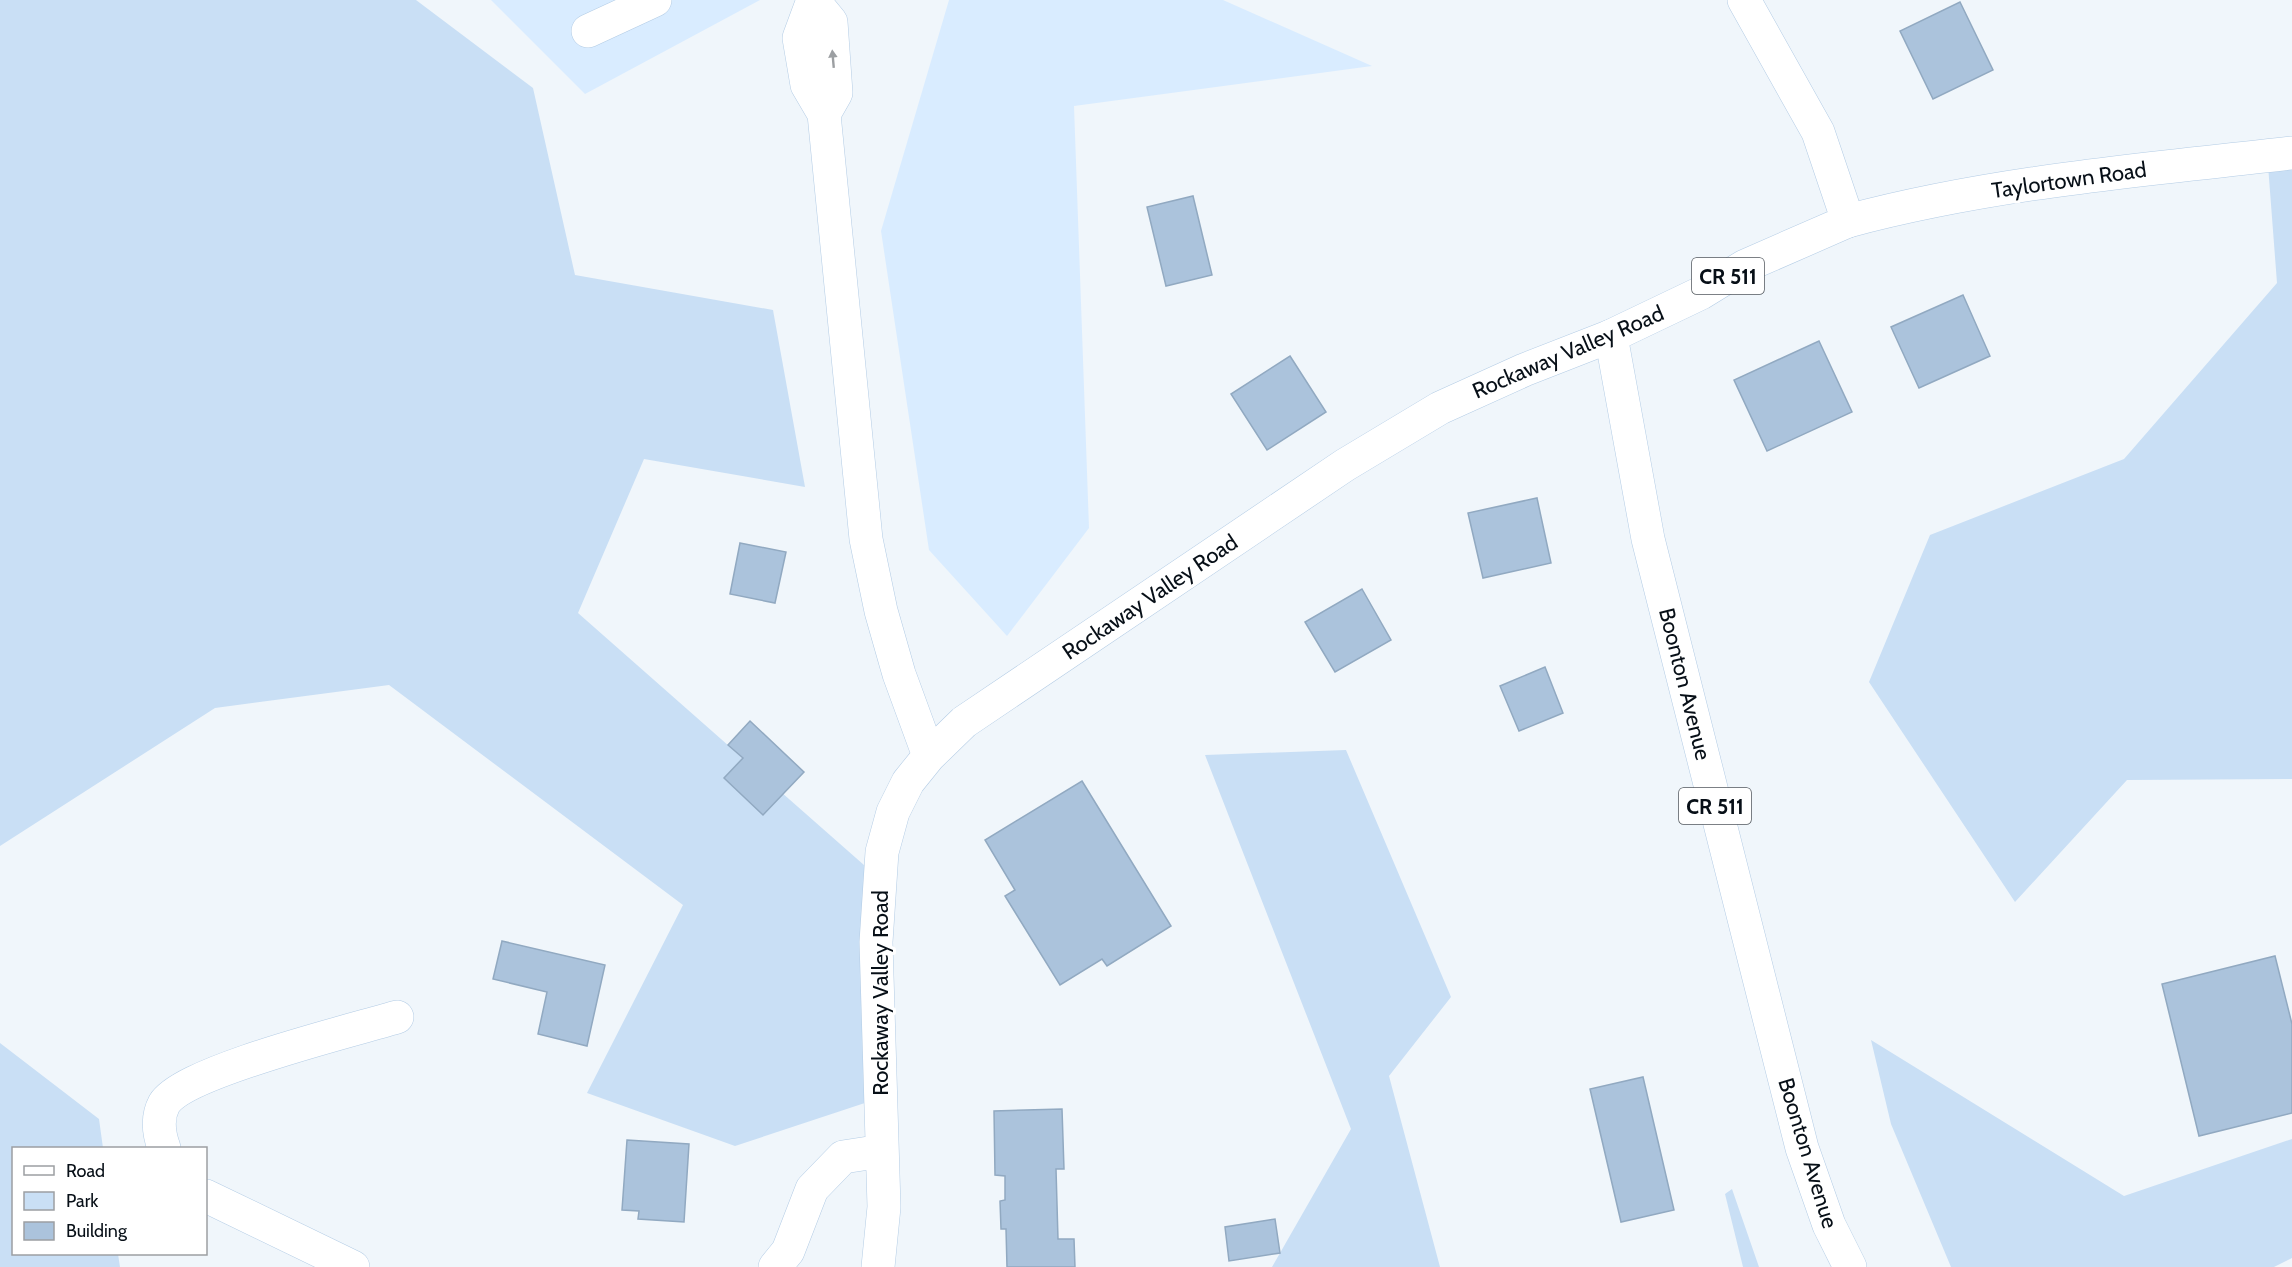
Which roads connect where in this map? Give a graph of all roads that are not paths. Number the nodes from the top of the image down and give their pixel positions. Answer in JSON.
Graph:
{"nodes":[{"id":1,"x":655,"y":0,"type":"edge"},
{"id":2,"x":813,"y":0,"type":"edge"},
{"id":3,"x":1744,"y":0,"type":"edge"},
{"id":4,"x":588,"y":32,"type":"dead end"},
{"id":5,"x":2292,"y":153,"type":"edge"},
{"id":6,"x":1848,"y":220,"type":"junction"},
{"id":7,"x":1611,"y":336,"type":"junction"},
{"id":8,"x":929,"y":756,"type":"junction"},
{"id":9,"x":397,"y":1017,"type":"dead end"},
{"id":10,"x":163,"y":1147,"type":"edge"},
{"id":11,"x":882,"y":1151,"type":"junction"},
{"id":12,"x":207,"y":1196,"type":"edge"},
{"id":13,"x":353,"y":1267,"type":"edge"},
{"id":14,"x":775,"y":1267,"type":"edge"},
{"id":15,"x":878,"y":1267,"type":"edge"},
{"id":16,"x":1850,"y":1267,"type":"edge"}],
"edges":[{"from":1,"to":4,"type":"street"},
{"from":2,"to":8,"type":"street"},
{"from":3,"to":6,"type":"street"},
{"from":5,"to":6,"type":"street","name":"Taylortown Road"},
{"from":6,"to":7,"type":"street","name":"Rockaway Valley Road","number":"CR 511"},
{"from":7,"to":8,"type":"street","name":"Rockaway Valley Road"},
{"from":7,"to":16,"type":"street","name":"Boonton Avenue","number":"CR 511"},
{"from":8,"to":11,"type":"street","name":"Rockaway Valley Road"},
{"from":9,"to":10,"type":"street"},
{"from":11,"to":14,"type":"street"},
{"from":11,"to":15,"type":"street","name":"Rockaway Valley Road"},
{"from":12,"to":13,"type":"street"}]}
